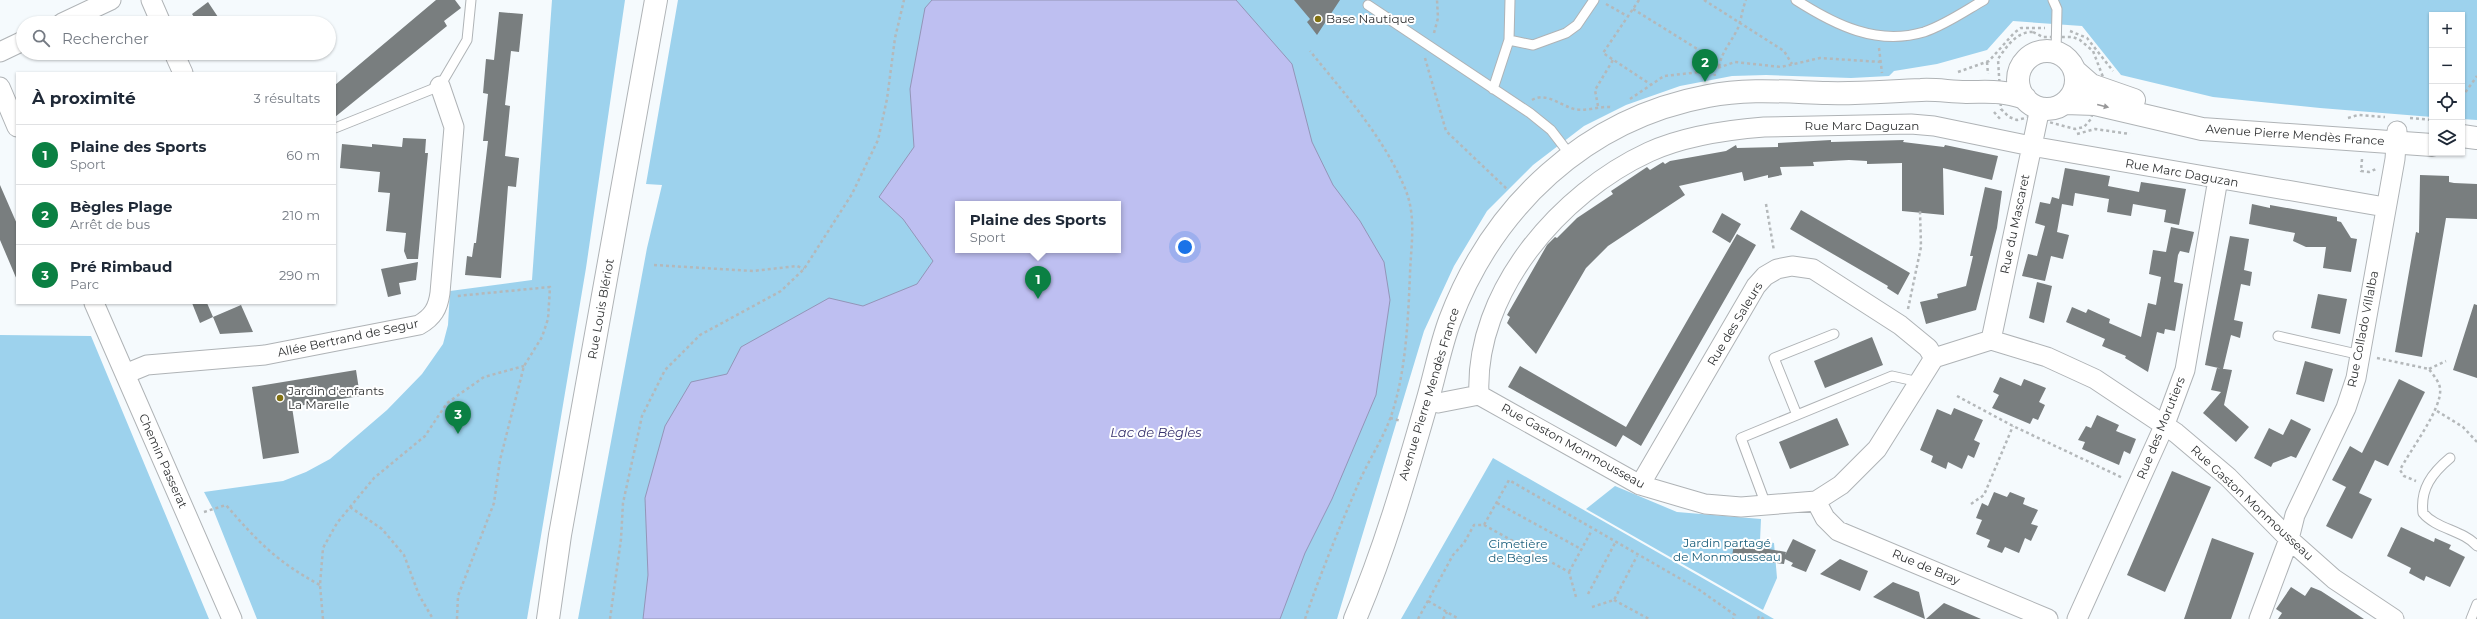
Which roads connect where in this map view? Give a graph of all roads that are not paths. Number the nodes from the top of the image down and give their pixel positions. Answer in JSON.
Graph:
{"nodes":[{"id":1,"x":111,"y":0,"type":"edge"},
{"id":2,"x":151,"y":0,"type":"edge"},
{"id":3,"x":471,"y":0,"type":"edge"},
{"id":4,"x":656,"y":0,"type":"edge"},
{"id":5,"x":1510,"y":0,"type":"edge"},
{"id":6,"x":1594,"y":0,"type":"edge"},
{"id":7,"x":1796,"y":0,"type":"edge"},
{"id":8,"x":1984,"y":0,"type":"edge"},
{"id":9,"x":2053,"y":0,"type":"edge"},
{"id":10,"x":1368,"y":5,"type":"dead end"},
{"id":11,"x":77,"y":16,"type":"edge"},
{"id":12,"x":158,"y":16,"type":"edge"},
{"id":13,"x":2057,"y":39,"type":"junction"},
{"id":14,"x":1509,"y":40,"type":"junction"},
{"id":15,"x":16,"y":44,"type":"edge"},
{"id":16,"x":0,"y":52,"type":"edge"},
{"id":17,"x":177,"y":60,"type":"edge"},
{"id":18,"x":2023,"y":63,"type":"junction"},
{"id":19,"x":2075,"y":71,"type":"junction"},
{"id":20,"x":183,"y":72,"type":"edge"},
{"id":21,"x":1998,"y":83,"type":"junction"},
{"id":22,"x":440,"y":86,"type":"junction"},
{"id":23,"x":0,"y":88,"type":"edge"},
{"id":24,"x":1493,"y":89,"type":"junction"},
{"id":25,"x":2104,"y":90,"type":"junction"},
{"id":26,"x":2065,"y":103,"type":"junction"},
{"id":27,"x":2035,"y":108,"type":"junction"},
{"id":28,"x":16,"y":125,"type":"edge"},
{"id":29,"x":2429,"y":126,"type":"edge"},
{"id":30,"x":2397,"y":127,"type":"junction"},
{"id":31,"x":336,"y":128,"type":"edge"},
{"id":32,"x":2465,"y":136,"type":"edge"},
{"id":33,"x":2477,"y":138,"type":"edge"},
{"id":34,"x":2429,"y":143,"type":"edge"},
{"id":35,"x":2477,"y":144,"type":"edge"},
{"id":36,"x":2465,"y":145,"type":"edge"},
{"id":37,"x":2031,"y":146,"type":"junction"},
{"id":38,"x":1572,"y":157,"type":"junction"},
{"id":39,"x":2218,"y":179,"type":"junction"},
{"id":40,"x":2385,"y":207,"type":"junction"},
{"id":41,"x":94,"y":304,"type":"edge"},
{"id":42,"x":1834,"y":334,"type":"dead end"},
{"id":43,"x":2278,"y":336,"type":"dead end"},
{"id":44,"x":1991,"y":340,"type":"junction"},
{"id":45,"x":2361,"y":355,"type":"junction"},
{"id":46,"x":1934,"y":358,"type":"junction"},
{"id":47,"x":125,"y":374,"type":"junction"},
{"id":48,"x":1919,"y":382,"type":"junction"},
{"id":49,"x":1479,"y":395,"type":"junction"},
{"id":50,"x":1428,"y":400,"type":"junction"},
{"id":51,"x":1797,"y":415,"type":"junction"},
{"id":52,"x":2165,"y":424,"type":"junction"},
{"id":53,"x":2450,"y":458,"type":"dead end"},
{"id":54,"x":1640,"y":485,"type":"junction"},
{"id":55,"x":1816,"y":501,"type":"junction"},
{"id":56,"x":1766,"y":505,"type":"junction"},
{"id":57,"x":2289,"y":539,"type":"junction"},
{"id":58,"x":2477,"y":546,"type":"edge"},
{"id":59,"x":1372,"y":579,"type":"junction"},
{"id":60,"x":2477,"y":604,"type":"edge"},
{"id":61,"x":232,"y":619,"type":"edge"},
{"id":62,"x":548,"y":619,"type":"edge"},
{"id":63,"x":1355,"y":619,"type":"edge"},
{"id":64,"x":1364,"y":619,"type":"edge"},
{"id":65,"x":2048,"y":619,"type":"edge"},
{"id":66,"x":2077,"y":619,"type":"edge"},
{"id":67,"x":2260,"y":619,"type":"edge"},
{"id":68,"x":2394,"y":619,"type":"edge"},
{"id":69,"x":2472,"y":619,"type":"edge"}],
"edges":[{"from":1,"to":11,"type":"street"},
{"from":2,"to":12,"type":"street"},
{"from":3,"to":22,"type":"lane"},
{"from":4,"to":62,"type":"street","name":"Rue Louis Blériot"},
{"from":5,"to":14,"type":"lane"},
{"from":6,"to":14,"type":"lane"},
{"from":7,"to":8,"type":"lane"},
{"from":9,"to":13,"type":"lane"},
{"from":10,"to":24,"type":"lane"},
{"from":13,"to":18,"type":"street"},
{"from":13,"to":19,"type":"street"},
{"from":14,"to":24,"type":"lane"},
{"from":15,"to":16,"type":"street"},
{"from":17,"to":20,"type":"street"},
{"from":18,"to":21,"type":"street","name":"Avenue Pierre Mendès France"},
{"from":18,"to":27,"type":"street"},
{"from":19,"to":25,"type":"street","name":"Avenue Pierre Mendès France"},
{"from":19,"to":26,"type":"street"},
{"from":21,"to":27,"type":"street","name":"Avenue Pierre Mendès France"},
{"from":21,"to":38,"type":"street","name":"Avenue Pierre Mendès France"},
{"from":22,"to":31,"type":"lane"},
{"from":22,"to":47,"type":"street","name":"Allée Bertrand de Segur"},
{"from":23,"to":28,"type":"street"},
{"from":24,"to":38,"type":"lane"},
{"from":26,"to":25,"type":"street","name":"Avenue Pierre Mendès France","one_way":true},
{"from":25,"to":30,"type":"street","name":"Avenue Pierre Mendès France"},
{"from":26,"to":27,"type":"street"},
{"from":27,"to":37,"type":"street","name":"Rue du Mascaret"},
{"from":29,"to":30,"type":"street","name":"Avenue Pierre Mendès France"},
{"from":30,"to":34,"type":"street","name":"Avenue Pierre Mendès France"},
{"from":30,"to":40,"type":"street","name":"Rue Collado Villalba"},
{"from":32,"to":33,"type":"street"},
{"from":35,"to":36,"type":"street"},
{"from":37,"to":39,"type":"street","name":"Rue Marc Daguzan"},
{"from":37,"to":44,"type":"street","name":"Rue du Mascaret"},
{"from":37,"to":49,"type":"street","name":"Rue Marc Daguzan"},
{"from":38,"to":50,"type":"street","name":"Avenue Pierre Mendès France"},
{"from":39,"to":40,"type":"street","name":"Rue Marc Daguzan"},
{"from":39,"to":52,"type":"street","name":"Rue des Morutiers"},
{"from":40,"to":45,"type":"street","name":"Rue Collado Villalba"},
{"from":41,"to":47,"type":"street","name":"Chemin Passerat"},
{"from":42,"to":51,"type":"lane"},
{"from":43,"to":45,"type":"lane"},
{"from":44,"to":46,"type":"street"},
{"from":44,"to":52,"type":"street","name":"Rue Gaston Monmousseau"},
{"from":45,"to":57,"type":"street","name":"Rue Collado Villalba"},
{"from":46,"to":48,"type":"street","name":"Rue Gaston Monmousseau"},
{"from":46,"to":54,"type":"street","name":"Rue des Saleurs"},
{"from":47,"to":61,"type":"street","name":"Chemin Passerat"},
{"from":48,"to":51,"type":"lane"},
{"from":48,"to":55,"type":"street","name":"Rue Gaston Monmousseau"},
{"from":49,"to":50,"type":"street"},
{"from":49,"to":54,"type":"street","name":"Rue Gaston Monmousseau"},
{"from":50,"to":59,"type":"street","name":"Avenue Pierre Mendès France"},
{"from":51,"to":56,"type":"lane"},
{"from":52,"to":57,"type":"street","name":"Rue Gaston Monmousseau"},
{"from":52,"to":66,"type":"street","name":"Rue des Morutiers"},
{"from":53,"to":58,"type":"lane"},
{"from":54,"to":56,"type":"street","name":"Rue Gaston Monmousseau"},
{"from":55,"to":56,"type":"street","name":"Rue Gaston Monmousseau"},
{"from":55,"to":65,"type":"street","name":"Rue de Bray"},
{"from":57,"to":67,"type":"street"},
{"from":57,"to":68,"type":"street","name":"Rue Gaston Monmousseau"},
{"from":59,"to":63,"type":"street","name":"Avenue Pierre Mendès France"},
{"from":59,"to":64,"type":"street","name":"Avenue Pierre Mendès France"},
{"from":60,"to":69,"type":"lane"}]}
